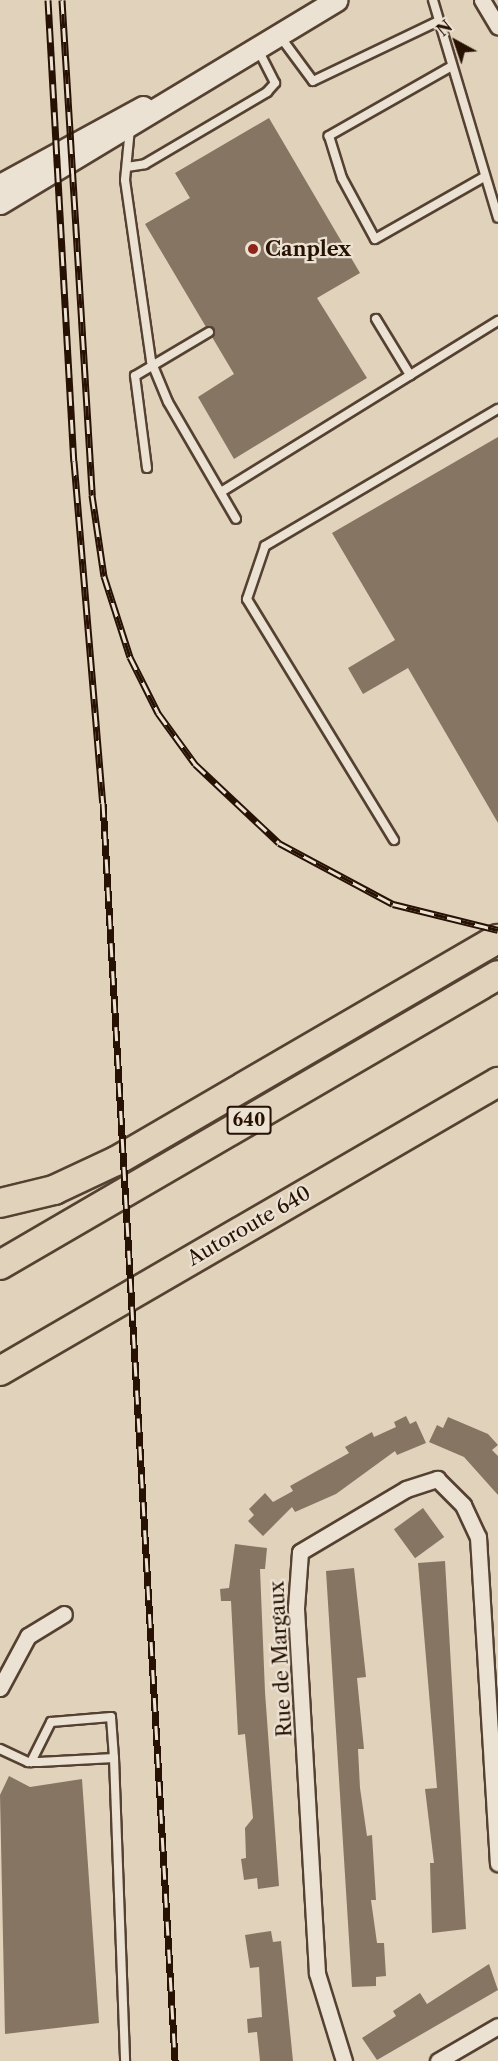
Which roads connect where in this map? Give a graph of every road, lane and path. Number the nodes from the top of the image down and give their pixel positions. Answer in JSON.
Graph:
{"nodes":[{"id":1,"x":336,"y":0,"type":"edge"},
{"id":2,"x":433,"y":0,"type":"edge"},
{"id":3,"x":482,"y":0,"type":"edge"},
{"id":4,"x":439,"y":21,"type":"junction"},
{"id":5,"x":498,"y":27,"type":"edge"},
{"id":6,"x":278,"y":33,"type":"junction"},
{"id":7,"x":256,"y":46,"type":"junction"},
{"id":8,"x":452,"y":66,"type":"junction"},
{"id":9,"x":126,"y":121,"type":"junction"},
{"id":10,"x":127,"y":167,"type":"junction"},
{"id":11,"x":484,"y":177,"type":"junction"},
{"id":12,"x":0,"y":185,"type":"edge"},
{"id":13,"x":0,"y":203,"type":"edge"},
{"id":14,"x":498,"y":218,"type":"edge"},
{"id":15,"x":376,"y":319,"type":"dead end"},
{"id":16,"x":498,"y":321,"type":"edge"},
{"id":17,"x":209,"y":332,"type":"dead end"},
{"id":18,"x":153,"y":366,"type":"junction"},
{"id":19,"x":410,"y":375,"type":"junction"},
{"id":20,"x":498,"y":409,"type":"edge"},
{"id":21,"x":147,"y":468,"type":"dead end"},
{"id":22,"x":221,"y":492,"type":"junction"},
{"id":23,"x":236,"y":519,"type":"dead end"},
{"id":24,"x":394,"y":840,"type":"dead end"},
{"id":25,"x":498,"y":939,"type":"edge"},
{"id":26,"x":498,"y":975,"type":"edge"},
{"id":27,"x":498,"y":1082,"type":"edge"},
{"id":28,"x":0,"y":1203,"type":"edge"},
{"id":29,"x":0,"y":1265,"type":"edge"},
{"id":30,"x":103,"y":1312,"type":"junction"},
{"id":31,"x":0,"y":1371,"type":"edge"},
{"id":32,"x":0,"y":1384,"type":"edge"},
{"id":33,"x":64,"y":1614,"type":"dead end"},
{"id":34,"x":0,"y":1688,"type":"edge"},
{"id":35,"x":0,"y":1749,"type":"edge"},
{"id":36,"x":114,"y":1758,"type":"junction"},
{"id":37,"x":31,"y":1762,"type":"junction"},
{"id":38,"x":494,"y":1771,"type":"edge"},
{"id":39,"x":498,"y":1863,"type":"edge"},
{"id":40,"x":498,"y":2026,"type":"edge"},
{"id":41,"x":125,"y":2061,"type":"edge"},
{"id":42,"x":344,"y":2061,"type":"edge"},
{"id":43,"x":438,"y":2061,"type":"edge"}],
"edges":[{"from":1,"to":6,"type":"street"},
{"from":2,"to":4,"type":"lane"},
{"from":3,"to":5,"type":"street"},
{"from":4,"to":6,"type":"lane"},
{"from":4,"to":8,"type":"lane"},
{"from":6,"to":7,"type":"street"},
{"from":7,"to":9,"type":"street"},
{"from":7,"to":10,"type":"lane"},
{"from":8,"to":11,"type":"lane"},
{"from":8,"to":11,"type":"lane"},
{"from":9,"to":10,"type":"lane"},
{"from":9,"to":12,"type":"street"},
{"from":9,"to":13,"type":"street"},
{"from":10,"to":18,"type":"lane"},
{"from":11,"to":14,"type":"lane"},
{"from":15,"to":19,"type":"lane"},
{"from":16,"to":19,"type":"lane"},
{"from":17,"to":18,"type":"lane"},
{"from":18,"to":21,"type":"lane"},
{"from":18,"to":22,"type":"lane"},
{"from":19,"to":22,"type":"lane"},
{"from":20,"to":24,"type":"lane"},
{"from":22,"to":23,"type":"lane"},
{"from":25,"to":28,"type":"highway"},
{"from":26,"to":29,"type":"highway","number":"640"},
{"from":27,"to":30,"type":"highway","name":"Autoroute 640"},
{"from":30,"to":31,"type":"highway","name":"Autoroute 640"},
{"from":30,"to":32,"type":"highway"},
{"from":33,"to":34,"type":"street"},
{"from":35,"to":37,"type":"lane"},
{"from":36,"to":37,"type":"lane"},
{"from":36,"to":37,"type":"lane"},
{"from":36,"to":41,"type":"lane"},
{"from":38,"to":39,"type":"street","name":"Rue de Margaux"},
{"from":38,"to":42,"type":"street","name":"Rue de Margaux"},
{"from":40,"to":43,"type":"street"}]}
